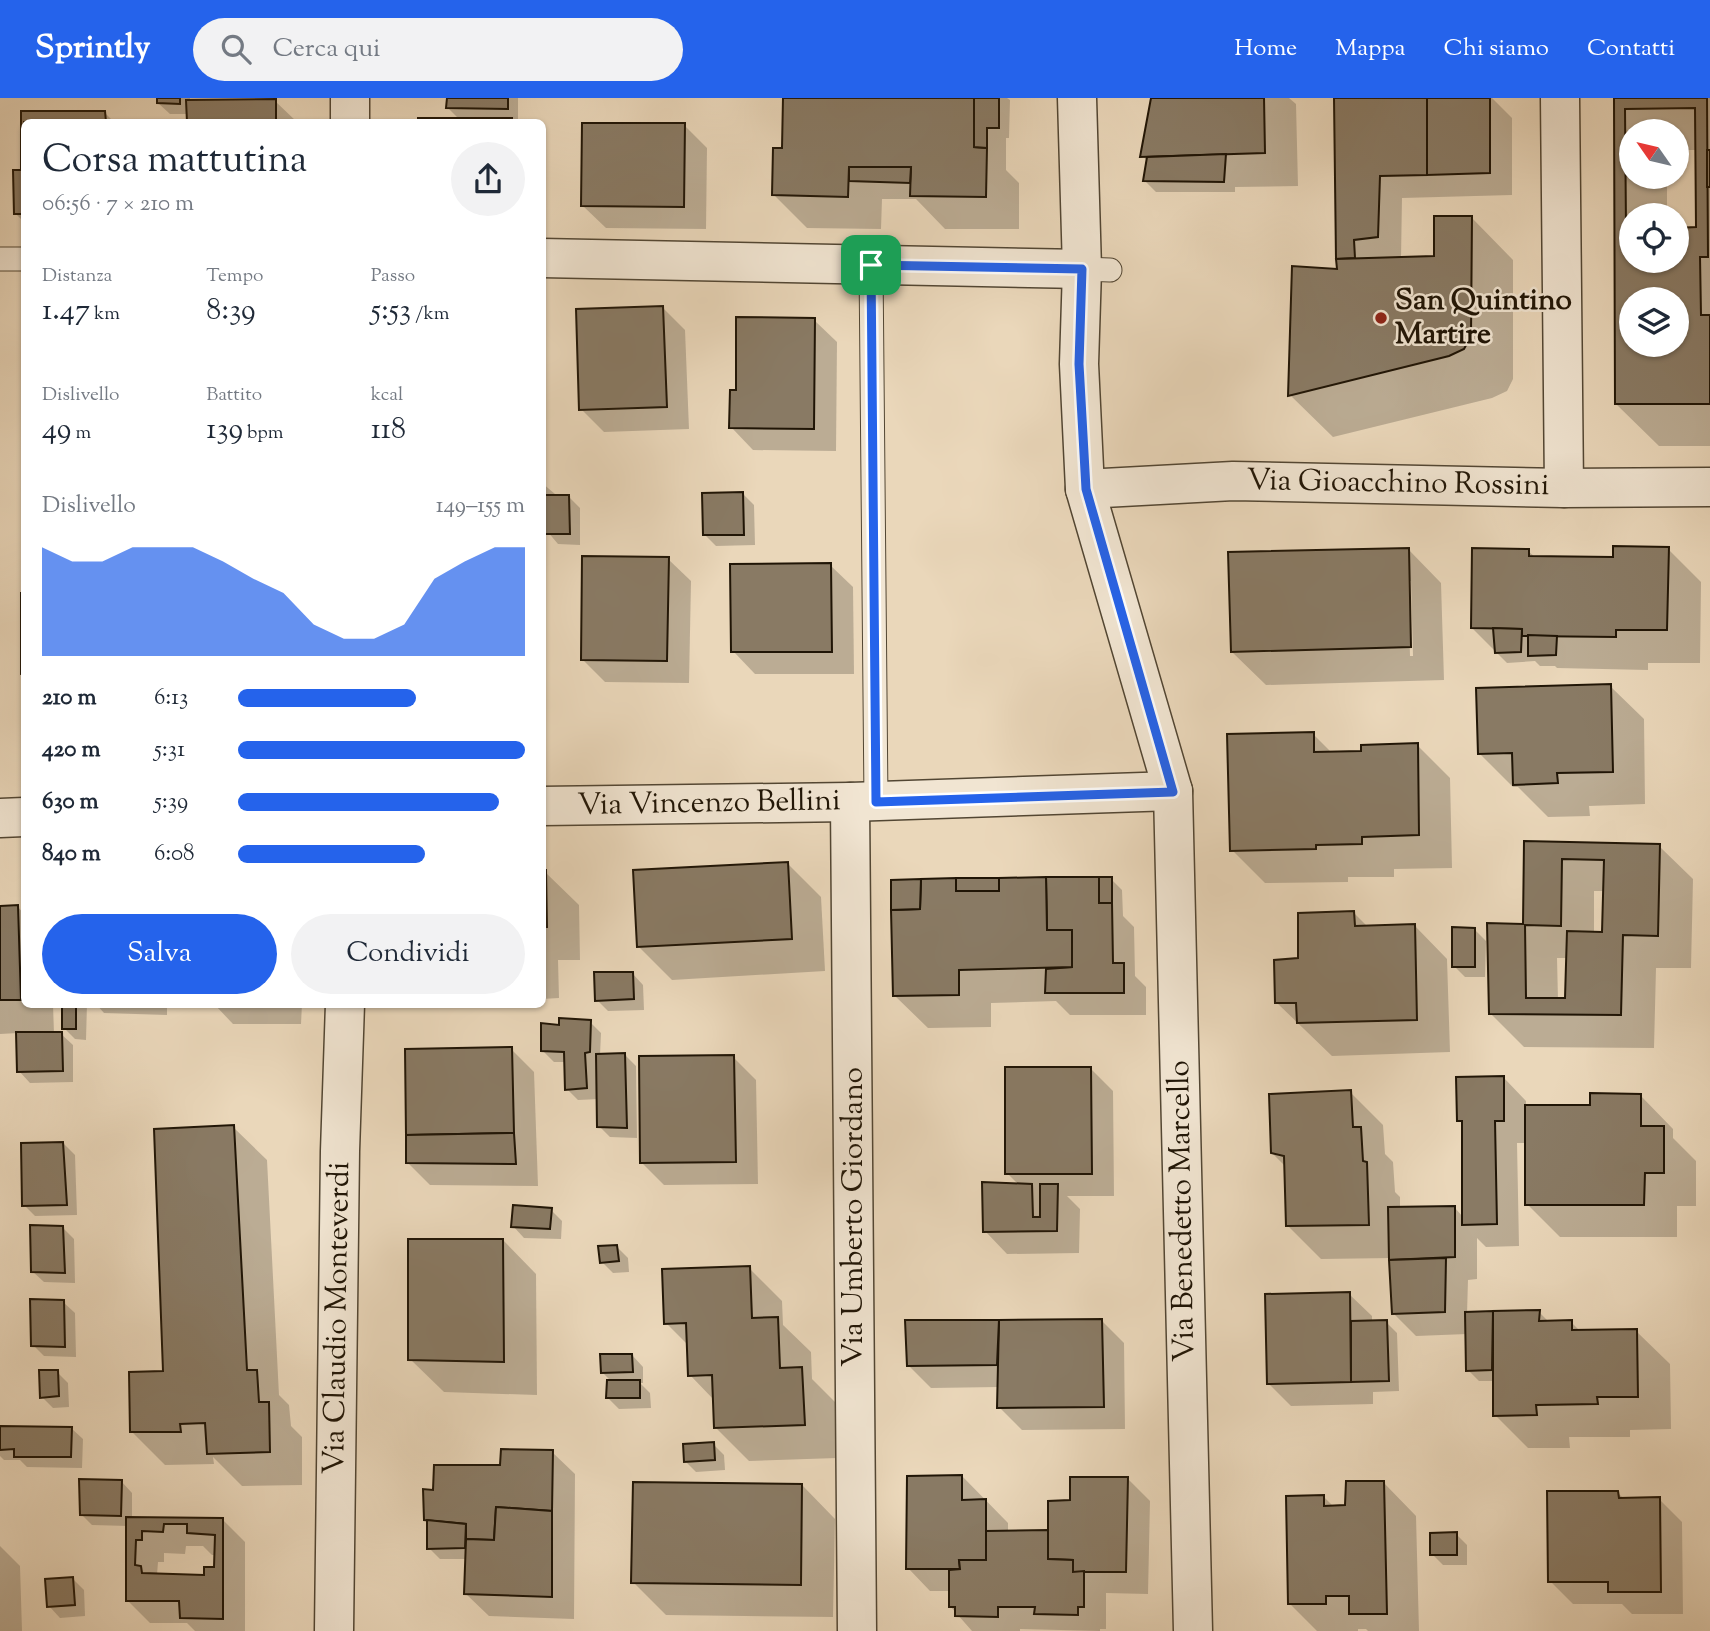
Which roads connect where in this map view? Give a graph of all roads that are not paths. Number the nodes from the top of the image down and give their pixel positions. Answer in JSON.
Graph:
{"nodes":[{"id":1,"x":350,"y":98,"type":"edge"},
{"id":2,"x":1077,"y":98,"type":"edge"},
{"id":3,"x":1560,"y":98,"type":"edge"},
{"id":4,"x":351,"y":119,"type":"edge"},
{"id":5,"x":546,"y":258,"type":"edge"},
{"id":6,"x":0,"y":259,"type":"edge"},
{"id":7,"x":21,"y":259,"type":"edge"},
{"id":8,"x":871,"y":265,"type":"junction"},
{"id":9,"x":1096,"y":269,"type":"junction"},
{"id":10,"x":1710,"y":487,"type":"edge"},
{"id":11,"x":1564,"y":488,"type":"junction"},
{"id":12,"x":1086,"y":489,"type":"junction"},
{"id":13,"x":1173,"y":792,"type":"junction"},
{"id":14,"x":863,"y":802,"type":"junction"},
{"id":15,"x":546,"y":806,"type":"edge"},
{"id":16,"x":21,"y":817,"type":"edge"},
{"id":17,"x":0,"y":818,"type":"edge"},
{"id":18,"x":345,"y":1008,"type":"edge"},
{"id":19,"x":334,"y":1631,"type":"edge"},
{"id":20,"x":857,"y":1631,"type":"edge"},
{"id":21,"x":1193,"y":1631,"type":"edge"}],
"edges":[{"from":1,"to":4,"type":"street"},
{"from":2,"to":9,"type":"street","name":"Via Benedetto Marcello"},
{"from":3,"to":11,"type":"street"},
{"from":5,"to":8,"type":"street"},
{"from":6,"to":7,"type":"lane"},
{"from":8,"to":9,"type":"street"},
{"from":8,"to":14,"type":"lane"},
{"from":9,"to":12,"type":"street","name":"Via Benedetto Marcello"},
{"from":10,"to":11,"type":"street","name":"Via Gioacchino Rossini"},
{"from":11,"to":12,"type":"street","name":"Via Gioacchino Rossini"},
{"from":12,"to":13,"type":"street","name":"Via Benedetto Marcello"},
{"from":13,"to":14,"type":"street","name":"Via Vincenzo Bellini"},
{"from":13,"to":21,"type":"street","name":"Via Benedetto Marcello"},
{"from":14,"to":15,"type":"street","name":"Via Vincenzo Bellini"},
{"from":14,"to":20,"type":"street","name":"Via Umberto Giordano"},
{"from":16,"to":17,"type":"street"},
{"from":18,"to":19,"type":"street","name":"Via Claudio Monteverdi"}]}
